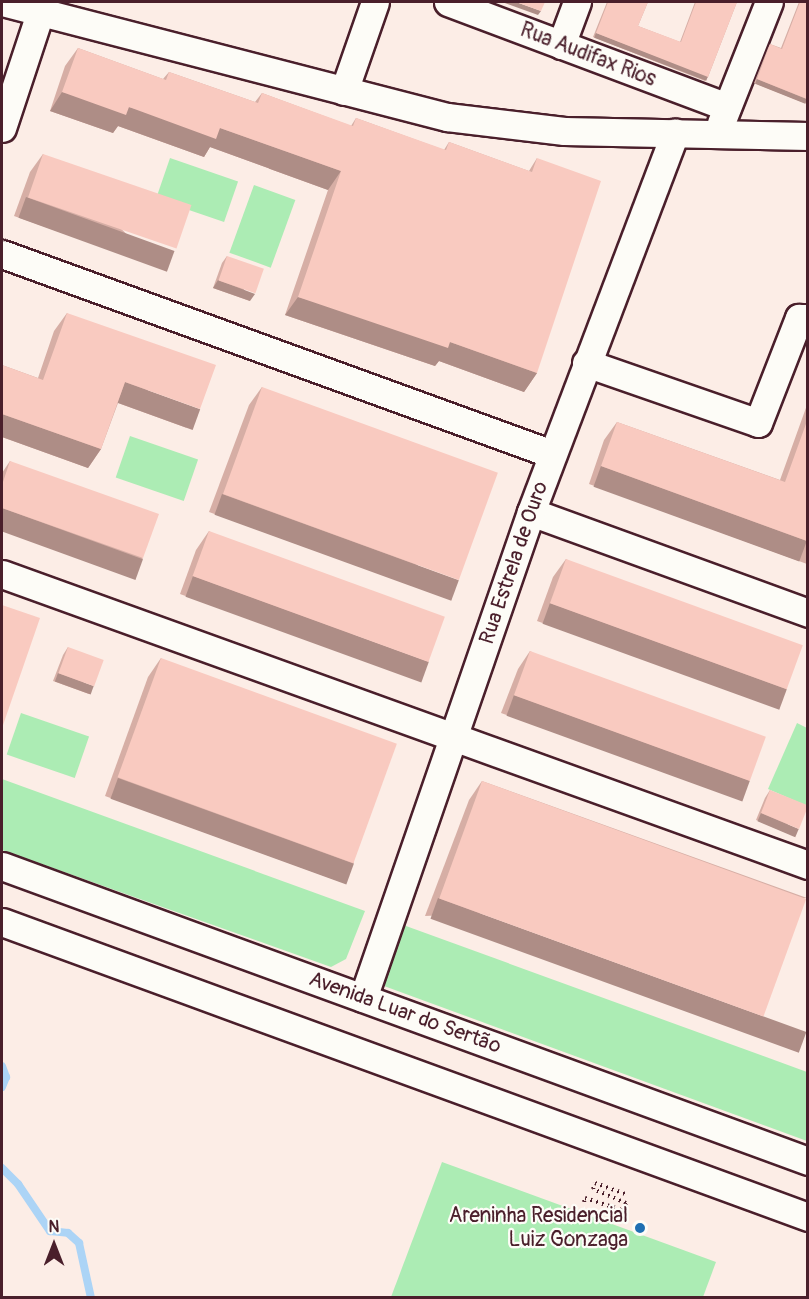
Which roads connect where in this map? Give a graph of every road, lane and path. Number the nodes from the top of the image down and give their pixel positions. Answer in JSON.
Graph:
{"nodes":[{"id":1,"x":2,"y":2,"type":"edge"},
{"id":2,"x":375,"y":2,"type":"edge"},
{"id":3,"x":448,"y":2,"type":"edge"},
{"id":4,"x":577,"y":2,"type":"edge"},
{"id":5,"x":769,"y":2,"type":"edge"},
{"id":6,"x":40,"y":13,"type":"junction"},
{"id":7,"x":561,"y":45,"type":"junction"},
{"id":8,"x":344,"y":91,"type":"junction"},
{"id":9,"x":728,"y":107,"type":"junction"},
{"id":10,"x":2,"y":128,"type":"edge"},
{"id":11,"x":675,"y":132,"type":"junction"},
{"id":12,"x":717,"y":134,"type":"junction"},
{"id":13,"x":807,"y":136,"type":"edge"},
{"id":14,"x":2,"y":254,"type":"edge"},
{"id":15,"x":807,"y":318,"type":"edge"},
{"id":16,"x":586,"y":363,"type":"junction"},
{"id":17,"x":552,"y":454,"type":"junction"},
{"id":18,"x":531,"y":512,"type":"junction"},
{"id":19,"x":2,"y":574,"type":"edge"},
{"id":20,"x":807,"y":613,"type":"edge"},
{"id":21,"x":453,"y":739,"type":"junction"},
{"id":22,"x":807,"y":865,"type":"edge"},
{"id":23,"x":2,"y":866,"type":"edge"},
{"id":24,"x":2,"y":922,"type":"edge"},
{"id":25,"x":363,"y":998,"type":"junction"},
{"id":26,"x":807,"y":1161,"type":"edge"},
{"id":27,"x":628,"y":1195,"type":"dead end"},
{"id":28,"x":584,"y":1202,"type":"dead end"},
{"id":29,"x":807,"y":1217,"type":"edge"}],
"edges":[{"from":1,"to":6,"type":"street"},
{"from":2,"to":8,"type":"street"},
{"from":3,"to":7,"type":"street","name":"Rua Audifax Rios"},
{"from":4,"to":7,"type":"street"},
{"from":5,"to":9,"type":"street"},
{"from":6,"to":8,"type":"street"},
{"from":6,"to":10,"type":"street"},
{"from":7,"to":9,"type":"street","name":"Rua Audifax Rios"},
{"from":8,"to":11,"type":"street"},
{"from":9,"to":12,"type":"street"},
{"from":11,"to":12,"type":"street"},
{"from":11,"to":16,"type":"street","name":"Rua Estrela de Ouro"},
{"from":12,"to":13,"type":"street"},
{"from":14,"to":17,"type":"street"},
{"from":15,"to":16,"type":"street"},
{"from":16,"to":17,"type":"street","name":"Rua Estrela de Ouro"},
{"from":17,"to":18,"type":"street","name":"Rua Estrela de Ouro"},
{"from":18,"to":20,"type":"street"},
{"from":18,"to":21,"type":"street","name":"Rua Estrela de Ouro"},
{"from":19,"to":21,"type":"street"},
{"from":21,"to":22,"type":"street"},
{"from":21,"to":25,"type":"street","name":"Rua Estrela de Ouro"},
{"from":23,"to":25,"type":"street","name":"Avenida Luar do Sertão"},
{"from":24,"to":29,"type":"street"},
{"from":25,"to":26,"type":"street","name":"Avenida Luar do Sertão"},
{"from":27,"to":28,"type":"path"}]}
